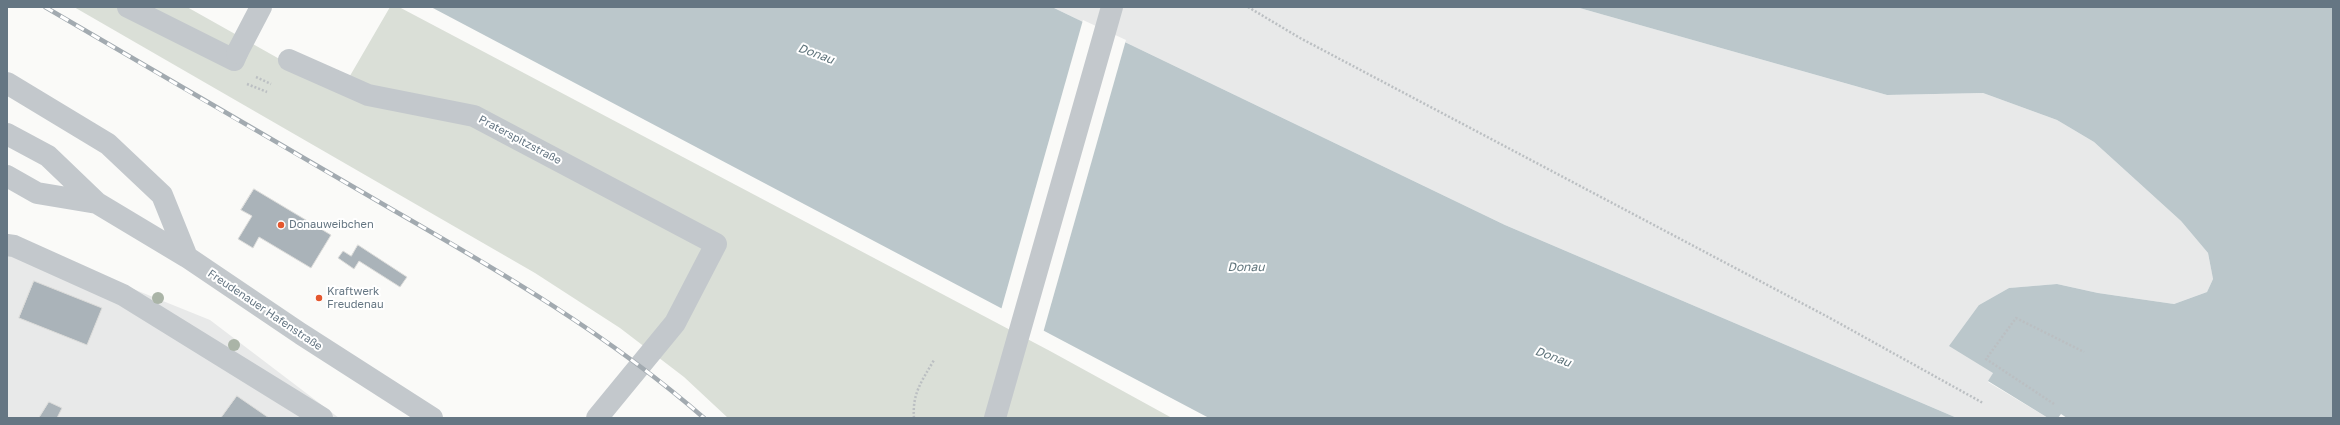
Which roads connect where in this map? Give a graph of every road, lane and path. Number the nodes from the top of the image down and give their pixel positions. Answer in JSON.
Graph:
{"nodes":[{"id":1,"x":128,"y":7,"type":"edge"},
{"id":2,"x":261,"y":7,"type":"edge"},
{"id":3,"x":1112,"y":7,"type":"edge"},
{"id":4,"x":1248,"y":7,"type":"edge"},
{"id":5,"x":289,"y":60,"type":"dead end"},
{"id":6,"x":7,"y":83,"type":"edge"},
{"id":7,"x":7,"y":134,"type":"edge"},
{"id":8,"x":7,"y":176,"type":"edge"},
{"id":9,"x":97,"y":203,"type":"junction"},
{"id":10,"x":7,"y":245,"type":"edge"},
{"id":11,"x":187,"y":257,"type":"junction"},
{"id":12,"x":2084,"y":352,"type":"dead end"},
{"id":13,"x":934,"y":360,"type":"dead end"},
{"id":14,"x":1983,"y":403,"type":"dead end"},
{"id":15,"x":2054,"y":404,"type":"dead end"},
{"id":16,"x":322,"y":418,"type":"edge"},
{"id":17,"x":432,"y":418,"type":"edge"},
{"id":18,"x":597,"y":418,"type":"edge"},
{"id":19,"x":914,"y":418,"type":"edge"},
{"id":20,"x":995,"y":418,"type":"edge"}],
"edges":[{"from":1,"to":2,"type":"street","bridge":true},
{"from":3,"to":20,"type":"street"},
{"from":4,"to":14,"type":"path"},
{"from":5,"to":18,"type":"street","name":"Praterspitzstraße"},
{"from":6,"to":11,"type":"street"},
{"from":7,"to":9,"type":"street","name":"Freudenauer Hafenstraße"},
{"from":8,"to":9,"type":"street","name":"Freudenauer Hafenstraße"},
{"from":9,"to":11,"type":"street","name":"Freudenauer Hafenstraße"},
{"from":10,"to":16,"type":"street"},
{"from":11,"to":17,"type":"street","name":"Freudenauer Hafenstraße"},
{"from":12,"to":15,"type":"path"},
{"from":13,"to":19,"type":"path"}]}
